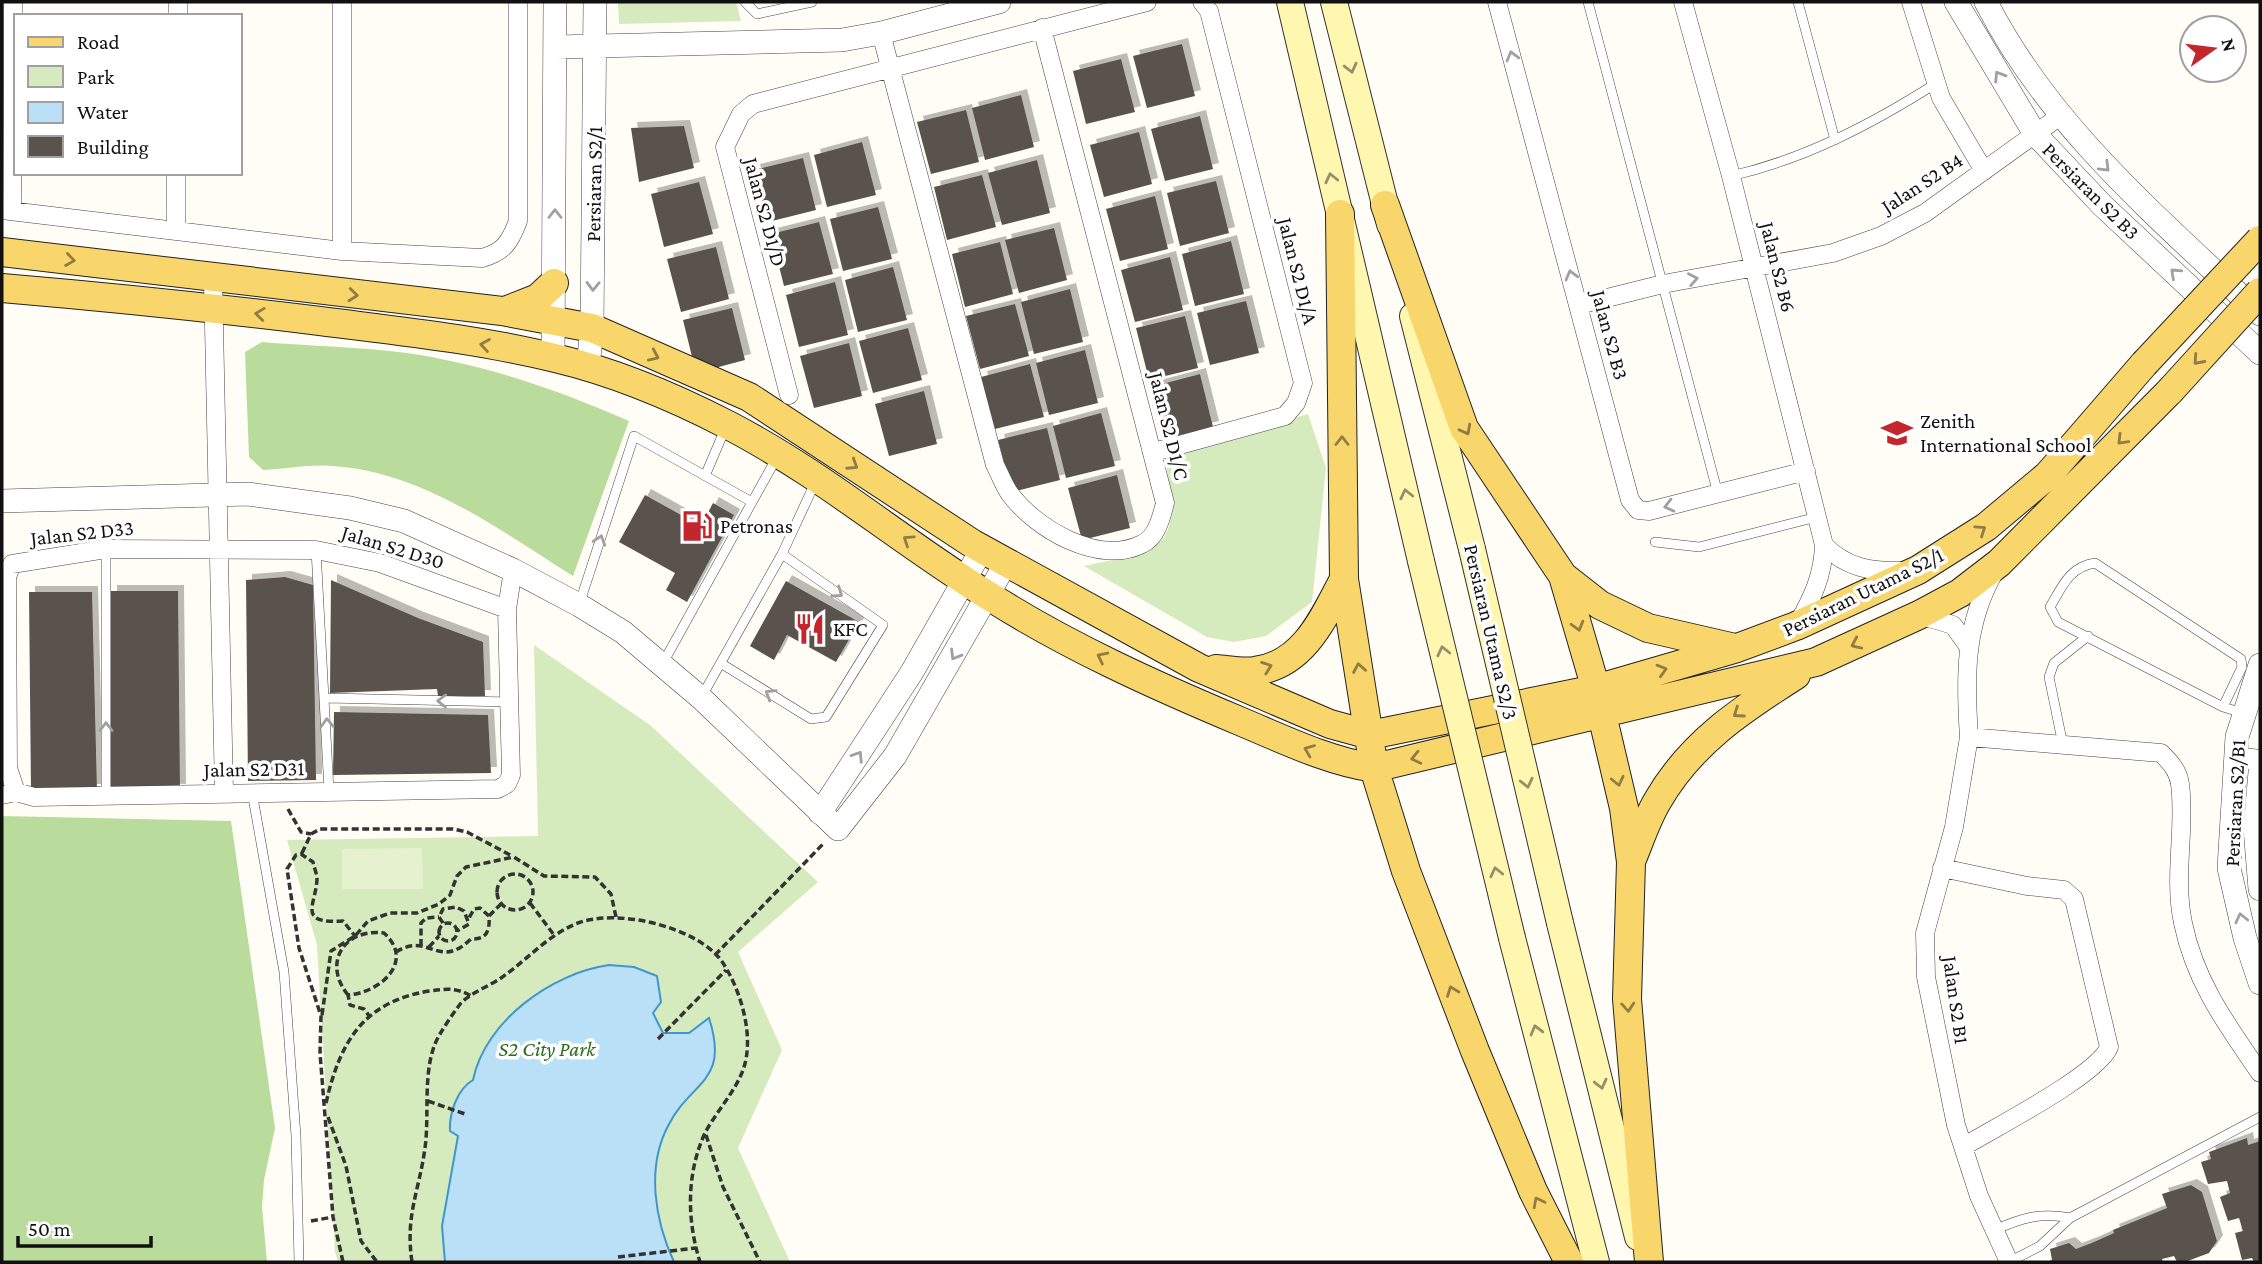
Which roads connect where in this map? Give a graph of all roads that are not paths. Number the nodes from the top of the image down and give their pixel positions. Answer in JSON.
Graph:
{"nodes":[{"id":1,"x":13,"y":2,"type":"edge"},
{"id":2,"x":342,"y":2,"type":"edge"},
{"id":3,"x":518,"y":2,"type":"edge"},
{"id":4,"x":555,"y":2,"type":"edge"},
{"id":5,"x":595,"y":2,"type":"edge"},
{"id":6,"x":746,"y":2,"type":"edge"},
{"id":7,"x":812,"y":2,"type":"edge"},
{"id":8,"x":999,"y":2,"type":"edge"},
{"id":9,"x":1147,"y":2,"type":"edge"},
{"id":10,"x":1202,"y":2,"type":"edge"},
{"id":11,"x":1290,"y":2,"type":"edge"},
{"id":12,"x":1334,"y":2,"type":"edge"},
{"id":13,"x":1497,"y":2,"type":"edge"},
{"id":14,"x":1588,"y":2,"type":"edge"},
{"id":15,"x":1683,"y":2,"type":"edge"},
{"id":16,"x":1798,"y":2,"type":"edge"},
{"id":17,"x":1911,"y":2,"type":"edge"},
{"id":18,"x":1956,"y":2,"type":"edge"},
{"id":19,"x":1986,"y":2,"type":"edge"},
{"id":20,"x":1042,"y":28,"type":"junction"},
{"id":21,"x":881,"y":33,"type":"junction"},
{"id":22,"x":555,"y":47,"type":"junction"},
{"id":23,"x":596,"y":47,"type":"junction"},
{"id":24,"x":891,"y":68,"type":"junction"},
{"id":25,"x":1936,"y":84,"type":"junction"},
{"id":26,"x":2060,"y":116,"type":"junction"},
{"id":27,"x":2035,"y":134,"type":"junction"},
{"id":28,"x":1835,"y":140,"type":"junction"},
{"id":29,"x":1984,"y":170,"type":"junction"},
{"id":30,"x":176,"y":175,"type":"edge"},
{"id":31,"x":1731,"y":176,"type":"junction"},
{"id":32,"x":1385,"y":205,"type":"junction"},
{"id":33,"x":7,"y":210,"type":"edge"},
{"id":34,"x":1340,"y":215,"type":"junction"},
{"id":35,"x":176,"y":231,"type":"junction"},
{"id":36,"x":2260,"y":240,"type":"edge"},
{"id":37,"x":342,"y":251,"type":"junction"},
{"id":38,"x":2,"y":252,"type":"edge"},
{"id":39,"x":1754,"y":267,"type":"junction"},
{"id":40,"x":212,"y":279,"type":"junction"},
{"id":41,"x":554,"y":283,"type":"junction"},
{"id":42,"x":1663,"y":284,"type":"junction"},
{"id":43,"x":2,"y":288,"type":"edge"},
{"id":44,"x":2260,"y":292,"type":"edge"},
{"id":45,"x":1579,"y":305,"type":"junction"},
{"id":46,"x":214,"y":308,"type":"junction"},
{"id":47,"x":502,"y":311,"type":"junction"},
{"id":48,"x":2260,"y":314,"type":"edge"},
{"id":49,"x":554,"y":320,"type":"junction"},
{"id":50,"x":592,"y":328,"type":"junction"},
{"id":51,"x":2260,"y":353,"type":"edge"},
{"id":52,"x":553,"y":357,"type":"junction"},
{"id":53,"x":588,"y":367,"type":"junction"},
{"id":54,"x":789,"y":395,"type":"dead end"},
{"id":55,"x":727,"y":424,"type":"junction"},
{"id":56,"x":1154,"y":452,"type":"junction"},
{"id":57,"x":780,"y":453,"type":"junction"},
{"id":58,"x":1806,"y":471,"type":"junction"},
{"id":59,"x":705,"y":476,"type":"junction"},
{"id":60,"x":817,"y":478,"type":"junction"},
{"id":61,"x":215,"y":493,"type":"junction"},
{"id":62,"x":1718,"y":494,"type":"junction"},
{"id":63,"x":2,"y":501,"type":"edge"},
{"id":64,"x":752,"y":502,"type":"junction"},
{"id":65,"x":1817,"y":517,"type":"junction"},
{"id":66,"x":1655,"y":542,"type":"dead end"},
{"id":67,"x":1824,"y":545,"type":"junction"},
{"id":68,"x":106,"y":549,"type":"junction"},
{"id":69,"x":982,"y":549,"type":"junction"},
{"id":70,"x":219,"y":550,"type":"junction"},
{"id":71,"x":316,"y":550,"type":"junction"},
{"id":72,"x":782,"y":554,"type":"junction"},
{"id":73,"x":1006,"y":563,"type":"junction"},
{"id":74,"x":2000,"y":563,"type":"junction"},
{"id":75,"x":513,"y":570,"type":"junction"},
{"id":76,"x":1918,"y":570,"type":"junction"},
{"id":77,"x":1563,"y":576,"type":"junction"},
{"id":78,"x":964,"y":579,"type":"junction"},
{"id":79,"x":1344,"y":579,"type":"junction"},
{"id":80,"x":989,"y":596,"type":"junction"},
{"id":81,"x":579,"y":604,"type":"junction"},
{"id":82,"x":507,"y":609,"type":"junction"},
{"id":83,"x":1919,"y":615,"type":"junction"},
{"id":84,"x":1796,"y":626,"type":"junction"},
{"id":85,"x":2088,"y":636,"type":"junction"},
{"id":86,"x":1968,"y":646,"type":"junction"},
{"id":87,"x":1737,"y":648,"type":"junction"},
{"id":88,"x":1816,"y":662,"type":"junction"},
{"id":89,"x":663,"y":663,"type":"junction"},
{"id":90,"x":722,"y":664,"type":"junction"},
{"id":91,"x":2260,"y":665,"type":"edge"},
{"id":92,"x":1199,"y":668,"type":"junction"},
{"id":93,"x":326,"y":698,"type":"junction"},
{"id":94,"x":701,"y":698,"type":"junction"},
{"id":95,"x":510,"y":702,"type":"junction"},
{"id":96,"x":1599,"y":702,"type":"junction"},
{"id":97,"x":2233,"y":710,"type":"junction"},
{"id":98,"x":1370,"y":735,"type":"junction"},
{"id":99,"x":1969,"y":737,"type":"junction"},
{"id":100,"x":2063,"y":745,"type":"junction"},
{"id":101,"x":2235,"y":756,"type":"junction"},
{"id":102,"x":2260,"y":759,"type":"edge"},
{"id":103,"x":1374,"y":768,"type":"junction"},
{"id":104,"x":2260,"y":772,"type":"edge"},
{"id":105,"x":329,"y":791,"type":"junction"},
{"id":106,"x":224,"y":792,"type":"junction"},
{"id":107,"x":252,"y":792,"type":"junction"},
{"id":108,"x":9,"y":793,"type":"edge"},
{"id":109,"x":106,"y":795,"type":"junction"},
{"id":110,"x":820,"y":813,"type":"junction"},
{"id":111,"x":1631,"y":862,"type":"junction"},
{"id":112,"x":1942,"y":868,"type":"junction"},
{"id":113,"x":2260,"y":889,"type":"edge"},
{"id":114,"x":2260,"y":983,"type":"edge"},
{"id":115,"x":2260,"y":1073,"type":"edge"},
{"id":116,"x":2260,"y":1117,"type":"edge"},
{"id":117,"x":1963,"y":1147,"type":"junction"},
{"id":118,"x":2070,"y":1218,"type":"junction"},
{"id":119,"x":1995,"y":1230,"type":"junction"},
{"id":120,"x":299,"y":1262,"type":"edge"},
{"id":121,"x":1569,"y":1262,"type":"edge"},
{"id":122,"x":1596,"y":1262,"type":"edge"},
{"id":123,"x":1647,"y":1262,"type":"edge"},
{"id":124,"x":2009,"y":1262,"type":"edge"}],
"edges":[{"from":1,"to":33,"type":"street"},
{"from":2,"to":37,"type":"street"},
{"from":3,"to":37,"type":"street"},
{"from":4,"to":22,"type":"street","name":"Persiaran S2/1"},
{"from":5,"to":23,"type":"street","name":"Persiaran S2/1"},
{"from":6,"to":7,"type":"lane"},
{"from":8,"to":21,"type":"street"},
{"from":9,"to":20,"type":"street","name":"Jalan S2 D1/D"},
{"from":10,"to":56,"type":"street","name":"Jalan S2 D1/A"},
{"from":34,"to":11,"type":"main road","one_way":true},
{"from":12,"to":32,"type":"main road","name":"Persiaran Utama S2/3","one_way":true},
{"from":45,"to":13,"type":"street","name":"Jalan S2 B3","one_way":true},
{"from":14,"to":42,"type":"lane"},
{"from":15,"to":31,"type":"street","name":"Jalan S2 B6"},
{"from":16,"to":28,"type":"lane"},
{"from":17,"to":25,"type":"street"},
{"from":27,"to":18,"type":"street","name":"Persiaran S2 B3","one_way":true},
{"from":19,"to":26,"type":"street","name":"Persiaran S2 B3"},
{"from":20,"to":24,"type":"street","name":"Jalan S2 D1/D"},
{"from":20,"to":56,"type":"street","name":"Jalan S2 D1/C"},
{"from":21,"to":23,"type":"street"},
{"from":21,"to":24,"type":"street","name":"Jalan S2 D1/C"},
{"from":22,"to":23,"type":"street"},
{"from":41,"to":22,"type":"street","name":"Persiaran S2/1","one_way":true},
{"from":23,"to":50,"type":"street","name":"Persiaran S2/1","one_way":true},
{"from":24,"to":54,"type":"street","name":"Jalan S2 D1/D"},
{"from":24,"to":56,"type":"street","name":"Jalan S2 D1/C"},
{"from":25,"to":28,"type":"lane"},
{"from":25,"to":29,"type":"street"},
{"from":26,"to":27,"type":"street","name":"Jalan S2 B4"},
{"from":26,"to":48,"type":"street","name":"Persiaran S2 B3","one_way":true},
{"from":27,"to":29,"type":"street","name":"Jalan S2 B4"},
{"from":51,"to":27,"type":"street","name":"Persiaran S2 B3","one_way":true},
{"from":28,"to":31,"type":"lane"},
{"from":29,"to":39,"type":"street","name":"Jalan S2 B4"},
{"from":30,"to":35,"type":"street"},
{"from":31,"to":39,"type":"street","name":"Jalan S2 B6"},
{"from":32,"to":77,"type":"main road","one_way":true},
{"from":32,"to":123,"type":"main road","name":"Persiaran Utama S2/3","one_way":true,"bridge":true},
{"from":33,"to":35,"type":"street"},
{"from":79,"to":34,"type":"main road","one_way":true},
{"from":122,"to":34,"type":"main road","one_way":true,"bridge":true},
{"from":35,"to":37,"type":"street"},
{"from":76,"to":36,"type":"main road","name":"Persiaran Utama S2/1","one_way":true,"bridge":true},
{"from":38,"to":40,"type":"main road","one_way":true},
{"from":42,"to":39,"type":"street","name":"Jalan S2 B4","one_way":true},
{"from":39,"to":58,"type":"street","name":"Jalan S2 B6"},
{"from":40,"to":46,"type":"street"},
{"from":40,"to":47,"type":"main road","one_way":true},
{"from":41,"to":47,"type":"main road"},
{"from":41,"to":49,"type":"street","name":"Persiaran S2/1"},
{"from":42,"to":45,"type":"street","name":"Jalan S2 B4"},
{"from":42,"to":62,"type":"lane"},
{"from":43,"to":46,"type":"main road"},
{"from":44,"to":74,"type":"main road","name":"Persiaran Utama S2/1","one_way":true,"bridge":true},
{"from":62,"to":45,"type":"street","name":"Jalan S2 B3","one_way":true},
{"from":52,"to":46,"type":"main road","one_way":true},
{"from":46,"to":61,"type":"street"},
{"from":47,"to":49,"type":"main road"},
{"from":49,"to":50,"type":"main road"},
{"from":49,"to":52,"type":"street","name":"Persiaran S2/1"},
{"from":50,"to":53,"type":"street","name":"Persiaran S2/1"},
{"from":50,"to":69,"type":"main road","one_way":true},
{"from":52,"to":53,"type":"main road"},
{"from":53,"to":55,"type":"main road"},
{"from":55,"to":57,"type":"main road"},
{"from":55,"to":59,"type":"lane"},
{"from":57,"to":60,"type":"main road"},
{"from":57,"to":64,"type":"lane"},
{"from":58,"to":62,"type":"street","name":"Jalan S2 B3"},
{"from":58,"to":65,"type":"street","name":"Jalan S2 B6"},
{"from":59,"to":64,"type":"lane"},
{"from":81,"to":59,"type":"lane","one_way":true},
{"from":60,"to":72,"type":"lane"},
{"from":78,"to":60,"type":"main road","one_way":true},
{"from":61,"to":63,"type":"street"},
{"from":61,"to":70,"type":"street"},
{"from":61,"to":75,"type":"street"},
{"from":64,"to":89,"type":"lane"},
{"from":65,"to":66,"type":"lane"},
{"from":65,"to":67,"type":"street","name":"Jalan S2 B6"},
{"from":67,"to":76,"type":"street"},
{"from":67,"to":84,"type":"street","name":"Jalan S2 B6"},
{"from":68,"to":70,"type":"street","name":"Jalan S2 D33"},
{"from":68,"to":108,"type":"street","name":"Jalan S2 D33"},
{"from":109,"to":68,"type":"lane","one_way":true},
{"from":69,"to":73,"type":"main road"},
{"from":69,"to":78,"type":"street"},
{"from":70,"to":71,"type":"street","name":"Jalan S2 D30"},
{"from":70,"to":106,"type":"street"},
{"from":71,"to":82,"type":"street","name":"Jalan S2 D30"},
{"from":71,"to":93,"type":"lane"},
{"from":72,"to":90,"type":"lane"},
{"from":72,"to":90,"type":"lane","one_way":true},
{"from":73,"to":80,"type":"street"},
{"from":73,"to":92,"type":"main road"},
{"from":74,"to":83,"type":"main road","name":"Persiaran Utama S2/1"},
{"from":74,"to":86,"type":"street","name":"Jalan S2 B1"},
{"from":75,"to":81,"type":"street"},
{"from":75,"to":82,"type":"street"},
{"from":76,"to":84,"type":"main road","name":"Persiaran Utama S2/1"},
{"from":77,"to":87,"type":"main road"},
{"from":77,"to":96,"type":"main road","one_way":true},
{"from":78,"to":80,"type":"main road"},
{"from":110,"to":78,"type":"street","one_way":true},
{"from":92,"to":79,"type":"main road","one_way":true},
{"from":98,"to":79,"type":"main road","one_way":true},
{"from":103,"to":80,"type":"main road","one_way":true},
{"from":80,"to":110,"type":"street","one_way":true},
{"from":81,"to":89,"type":"street"},
{"from":82,"to":95,"type":"street"},
{"from":83,"to":86,"type":"street"},
{"from":83,"to":88,"type":"main road","name":"Persiaran Utama S2/1","one_way":true},
{"from":84,"to":87,"type":"main road","name":"Persiaran Utama S2/1"},
{"from":85,"to":97,"type":"lane"},
{"from":85,"to":97,"type":"lane"},
{"from":85,"to":100,"type":"lane"},
{"from":86,"to":99,"type":"street","name":"Jalan S2 B1"},
{"from":96,"to":87,"type":"main road","name":"Persiaran Utama S2/1","one_way":true},
{"from":88,"to":96,"type":"main road","name":"Persiaran Utama S2/1"},
{"from":88,"to":111,"type":"main road","one_way":true},
{"from":89,"to":94,"type":"street"},
{"from":90,"to":94,"type":"lane"},
{"from":91,"to":97,"type":"street","name":"Persiaran S2/B1"},
{"from":92,"to":98,"type":"main road"},
{"from":95,"to":93,"type":"lane","one_way":true},
{"from":105,"to":93,"type":"lane","one_way":true},
{"from":94,"to":110,"type":"street"},
{"from":95,"to":105,"type":"street","name":"Jalan S2 D31"},
{"from":96,"to":98,"type":"main road"},
{"from":96,"to":103,"type":"main road","one_way":true},
{"from":96,"to":111,"type":"main road","one_way":true},
{"from":97,"to":101,"type":"street","name":"Persiaran S2/B1"},
{"from":98,"to":103,"type":"main road"},
{"from":99,"to":100,"type":"street"},
{"from":99,"to":112,"type":"street","name":"Jalan S2 B1"},
{"from":100,"to":115,"type":"street"},
{"from":101,"to":102,"type":"street"},
{"from":114,"to":101,"type":"street","name":"Persiaran S2/B1","one_way":true},
{"from":121,"to":103,"type":"main road","one_way":true},
{"from":104,"to":113,"type":"street","name":"Persiaran S2/B1"},
{"from":105,"to":107,"type":"street","name":"Jalan S2 D31"},
{"from":106,"to":107,"type":"street","name":"Jalan S2 D31"},
{"from":106,"to":109,"type":"street","name":"Jalan S2 D31"},
{"from":107,"to":120,"type":"lane"},
{"from":108,"to":109,"type":"street","name":"Jalan S2 D31"},
{"from":111,"to":123,"type":"main road","one_way":true},
{"from":112,"to":117,"type":"street","name":"Jalan S2 B1"},
{"from":112,"to":117,"type":"street"},
{"from":116,"to":118,"type":"lane"},
{"from":117,"to":119,"type":"street","name":"Jalan S2 B1"},
{"from":118,"to":119,"type":"lane"},
{"from":118,"to":124,"type":"lane"},
{"from":119,"to":124,"type":"street","name":"Jalan S2 B1"}]}
